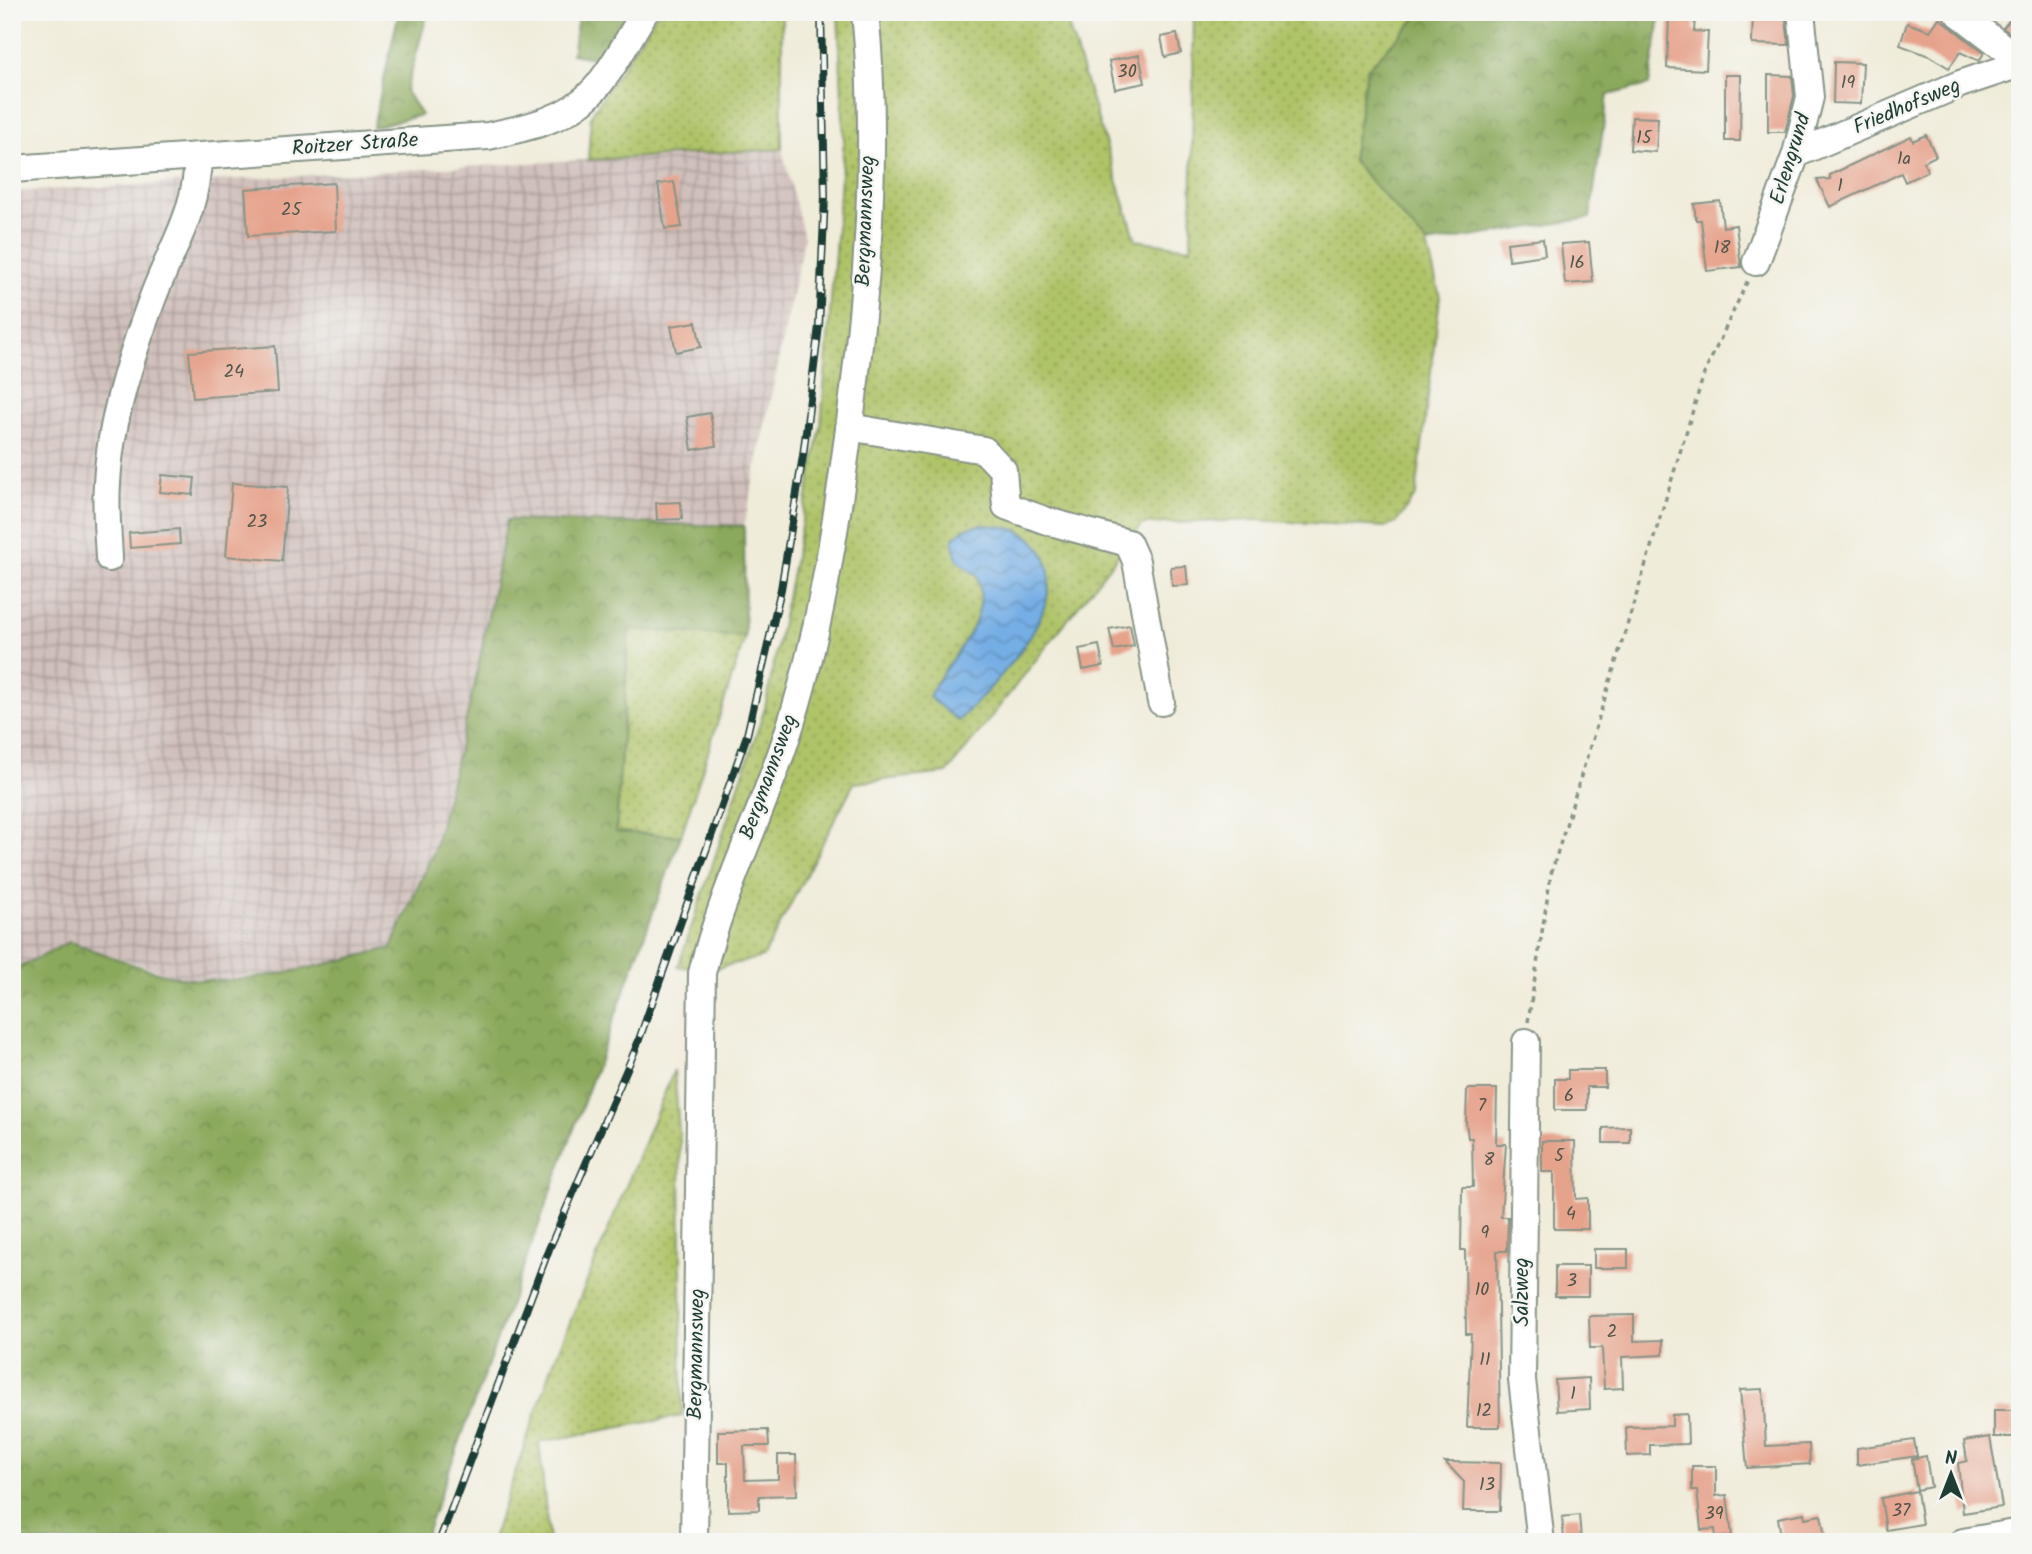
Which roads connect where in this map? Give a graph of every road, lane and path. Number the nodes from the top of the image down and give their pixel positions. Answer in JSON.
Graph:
{"nodes":[{"id":1,"x":645,"y":12,"type":"edge"},
{"id":2,"x":864,"y":12,"type":"edge"},
{"id":3,"x":1801,"y":12,"type":"edge"},
{"id":4,"x":1957,"y":12,"type":"edge"},
{"id":5,"x":2020,"y":62,"type":"edge"},
{"id":6,"x":1796,"y":154,"type":"junction"},
{"id":7,"x":198,"y":156,"type":"junction"},
{"id":8,"x":12,"y":169,"type":"edge"},
{"id":9,"x":1756,"y":262,"type":"joint"},
{"id":10,"x":849,"y":427,"type":"junction"},
{"id":11,"x":109,"y":558,"type":"dead end"},
{"id":12,"x":1161,"y":702,"type":"dead end"},
{"id":13,"x":1525,"y":1042,"type":"joint"},
{"id":14,"x":2020,"y":1532,"type":"edge"},
{"id":15,"x":694,"y":1542,"type":"edge"},
{"id":16,"x":1541,"y":1542,"type":"edge"},
{"id":17,"x":1963,"y":1542,"type":"edge"}],
"edges":[{"from":1,"to":7,"type":"street","name":"Roitzer Straße"},
{"from":2,"to":10,"type":"street","name":"Bergmannsweg"},
{"from":3,"to":6,"type":"street","name":"Erlengrund"},
{"from":4,"to":5,"type":"street"},
{"from":5,"to":6,"type":"street","name":"Friedhofsweg"},
{"from":6,"to":9,"type":"street","name":"Erlengrund"},
{"from":7,"to":8,"type":"street","name":"Roitzer Straße"},
{"from":7,"to":11,"type":"street"},
{"from":9,"to":13,"type":"path"},
{"from":10,"to":12,"type":"street"},
{"from":10,"to":15,"type":"street","name":"Bergmannsweg"},
{"from":13,"to":16,"type":"street","name":"Salzweg"},
{"from":14,"to":17,"type":"street"}]}
